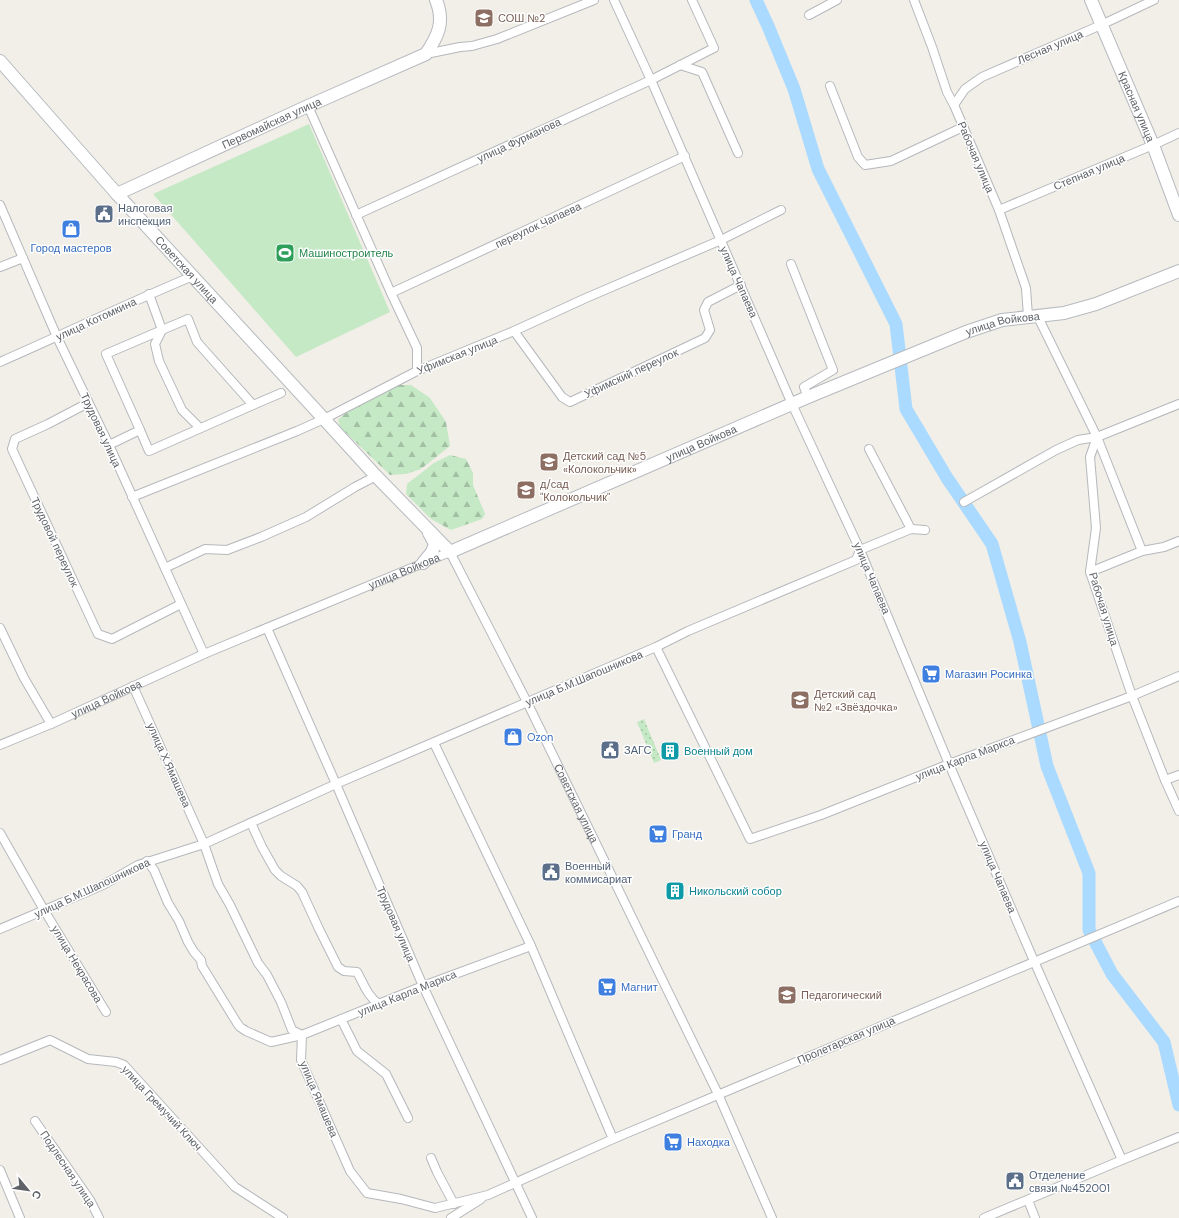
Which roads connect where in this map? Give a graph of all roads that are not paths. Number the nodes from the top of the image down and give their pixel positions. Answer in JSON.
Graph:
{"nodes":[{"id":1,"x":436,"y":0,"type":"edge"},
{"id":2,"x":594,"y":0,"type":"edge"},
{"id":3,"x":614,"y":0,"type":"edge"},
{"id":4,"x":692,"y":0,"type":"edge"},
{"id":5,"x":837,"y":0,"type":"edge"},
{"id":6,"x":914,"y":0,"type":"edge"},
{"id":7,"x":1092,"y":0,"type":"edge"},
{"id":8,"x":1154,"y":0,"type":"edge"},
{"id":9,"x":809,"y":15,"type":"dead end"},
{"id":10,"x":1101,"y":25,"type":"junction"},
{"id":11,"x":426,"y":54,"type":"junction"},
{"id":12,"x":0,"y":62,"type":"edge"},
{"id":13,"x":680,"y":65,"type":"junction"},
{"id":14,"x":651,"y":80,"type":"junction"},
{"id":15,"x":830,"y":86,"type":"dead end"},
{"id":16,"x":954,"y":105,"type":"junction"},
{"id":17,"x":308,"y":106,"type":"junction"},
{"id":18,"x":963,"y":127,"type":"junction"},
{"id":19,"x":1179,"y":132,"type":"edge"},
{"id":20,"x":1153,"y":145,"type":"junction"},
{"id":21,"x":738,"y":153,"type":"dead end"},
{"id":22,"x":684,"y":156,"type":"junction"},
{"id":23,"x":117,"y":194,"type":"junction"},
{"id":24,"x":0,"y":205,"type":"edge"},
{"id":25,"x":781,"y":210,"type":"dead end"},
{"id":26,"x":999,"y":210,"type":"junction"},
{"id":27,"x":356,"y":215,"type":"junction"},
{"id":28,"x":1179,"y":215,"type":"edge"},
{"id":29,"x":721,"y":240,"type":"junction"},
{"id":30,"x":23,"y":258,"type":"junction"},
{"id":31,"x":791,"y":264,"type":"dead end"},
{"id":32,"x":0,"y":267,"type":"edge"},
{"id":33,"x":1179,"y":271,"type":"edge"},
{"id":34,"x":192,"y":276,"type":"junction"},
{"id":35,"x":741,"y":285,"type":"junction"},
{"id":36,"x":391,"y":293,"type":"junction"},
{"id":37,"x":149,"y":294,"type":"junction"},
{"id":38,"x":1032,"y":316,"type":"junction"},
{"id":39,"x":162,"y":330,"type":"junction"},
{"id":40,"x":514,"y":331,"type":"junction"},
{"id":41,"x":57,"y":337,"type":"junction"},
{"id":42,"x":0,"y":362,"type":"edge"},
{"id":43,"x":417,"y":371,"type":"junction"},
{"id":44,"x":281,"y":393,"type":"dead end"},
{"id":45,"x":808,"y":397,"type":"junction"},
{"id":46,"x":88,"y":403,"type":"junction"},
{"id":47,"x":792,"y":404,"type":"junction"},
{"id":48,"x":1179,"y":404,"type":"edge"},
{"id":49,"x":253,"y":405,"type":"junction"},
{"id":50,"x":324,"y":419,"type":"junction"},
{"id":51,"x":200,"y":428,"type":"junction"},
{"id":52,"x":140,"y":430,"type":"junction"},
{"id":53,"x":1096,"y":437,"type":"junction"},
{"id":54,"x":109,"y":445,"type":"junction"},
{"id":55,"x":869,"y":449,"type":"dead end"},
{"id":56,"x":376,"y":476,"type":"junction"},
{"id":57,"x":132,"y":497,"type":"junction"},
{"id":58,"x":964,"y":502,"type":"dead end"},
{"id":59,"x":911,"y":529,"type":"junction"},
{"id":60,"x":428,"y":530,"type":"junction"},
{"id":61,"x":926,"y":530,"type":"dead end"},
{"id":62,"x":477,"y":540,"type":"junction"},
{"id":63,"x":1179,"y":541,"type":"edge"},
{"id":64,"x":860,"y":550,"type":"junction"},
{"id":65,"x":1142,"y":551,"type":"junction"},
{"id":66,"x":450,"y":552,"type":"junction"},
{"id":67,"x":423,"y":563,"type":"junction"},
{"id":68,"x":165,"y":568,"type":"junction"},
{"id":69,"x":1090,"y":572,"type":"junction"},
{"id":70,"x":181,"y":604,"type":"junction"},
{"id":71,"x":0,"y":628,"type":"edge"},
{"id":72,"x":267,"y":628,"type":"junction"},
{"id":73,"x":656,"y":647,"type":"junction"},
{"id":74,"x":204,"y":654,"type":"junction"},
{"id":75,"x":1179,"y":676,"type":"edge"},
{"id":76,"x":133,"y":686,"type":"junction"},
{"id":77,"x":1132,"y":696,"type":"junction"},
{"id":78,"x":527,"y":702,"type":"junction"},
{"id":79,"x":51,"y":724,"type":"junction"},
{"id":80,"x":434,"y":743,"type":"junction"},
{"id":81,"x":0,"y":745,"type":"edge"},
{"id":82,"x":948,"y":764,"type":"junction"},
{"id":83,"x":1179,"y":775,"type":"edge"},
{"id":84,"x":1165,"y":780,"type":"junction"},
{"id":85,"x":336,"y":784,"type":"junction"},
{"id":86,"x":1179,"y":811,"type":"edge"},
{"id":87,"x":252,"y":824,"type":"junction"},
{"id":88,"x":0,"y":833,"type":"edge"},
{"id":89,"x":204,"y":844,"type":"junction"},
{"id":90,"x":147,"y":861,"type":"junction"},
{"id":91,"x":1179,"y":901,"type":"edge"},
{"id":92,"x":44,"y":910,"type":"junction"},
{"id":93,"x":0,"y":929,"type":"edge"},
{"id":94,"x":531,"y":946,"type":"junction"},
{"id":95,"x":1034,"y":961,"type":"junction"},
{"id":96,"x":423,"y":986,"type":"junction"},
{"id":97,"x":378,"y":1004,"type":"junction"},
{"id":98,"x":106,"y":1012,"type":"dead end"},
{"id":99,"x":341,"y":1020,"type":"junction"},
{"id":100,"x":302,"y":1035,"type":"junction"},
{"id":101,"x":0,"y":1060,"type":"edge"},
{"id":102,"x":718,"y":1094,"type":"junction"},
{"id":103,"x":408,"y":1118,"type":"dead end"},
{"id":104,"x":35,"y":1121,"type":"dead end"},
{"id":105,"x":1179,"y":1137,"type":"edge"},
{"id":106,"x":613,"y":1139,"type":"junction"},
{"id":107,"x":431,"y":1158,"type":"dead end"},
{"id":108,"x":1122,"y":1160,"type":"junction"},
{"id":109,"x":0,"y":1170,"type":"edge"},
{"id":110,"x":515,"y":1182,"type":"junction"},
{"id":111,"x":488,"y":1195,"type":"junction"},
{"id":112,"x":1028,"y":1200,"type":"junction"},
{"id":113,"x":454,"y":1204,"type":"junction"},
{"id":114,"x":20,"y":1218,"type":"edge"},
{"id":115,"x":99,"y":1218,"type":"edge"},
{"id":116,"x":283,"y":1218,"type":"edge"},
{"id":117,"x":451,"y":1218,"type":"edge"},
{"id":118,"x":532,"y":1218,"type":"edge"},
{"id":119,"x":772,"y":1218,"type":"edge"},
{"id":120,"x":984,"y":1218,"type":"edge"},
{"id":121,"x":1035,"y":1218,"type":"edge"}],
"edges":[{"from":1,"to":11,"type":"main road"},
{"from":2,"to":11,"type":"street","name":"Первомайская улица"},
{"from":3,"to":14,"type":"street","name":"улица Чапаева"},
{"from":4,"to":13,"type":"street","name":"улица Фурманова"},
{"from":5,"to":9,"type":"street"},
{"from":6,"to":16,"type":"street","name":"Рабочая улица"},
{"from":7,"to":10,"type":"main road","name":"Красная улица"},
{"from":8,"to":10,"type":"street","name":"Лесная улица"},
{"from":10,"to":16,"type":"street","name":"Лесная улица"},
{"from":10,"to":20,"type":"main road","name":"Красная улица"},
{"from":11,"to":17,"type":"main road","name":"Первомайская улица"},
{"from":12,"to":23,"type":"main road","name":"Советская улица"},
{"from":13,"to":14,"type":"street","name":"улица Фурманова"},
{"from":13,"to":21,"type":"street"},
{"from":14,"to":22,"type":"street","name":"улица Чапаева"},
{"from":14,"to":27,"type":"street","name":"улица Фурманова"},
{"from":15,"to":18,"type":"street"},
{"from":16,"to":18,"type":"street","name":"Рабочая улица"},
{"from":17,"to":23,"type":"main road","name":"Первомайская улица"},
{"from":17,"to":27,"type":"street"},
{"from":18,"to":26,"type":"street","name":"Рабочая улица"},
{"from":19,"to":20,"type":"street","name":"Степная улица"},
{"from":20,"to":26,"type":"street","name":"Степная улица"},
{"from":20,"to":28,"type":"main road","name":"Красная улица"},
{"from":22,"to":29,"type":"street","name":"улица Чапаева"},
{"from":22,"to":36,"type":"street","name":"переулок Чапаева"},
{"from":23,"to":34,"type":"main road","name":"Советская улица"},
{"from":24,"to":30,"type":"street","name":"Трудовая улица"},
{"from":25,"to":29,"type":"street","name":"Уфимская улица"},
{"from":26,"to":38,"type":"street","name":"Рабочая улица"},
{"from":27,"to":36,"type":"street"},
{"from":29,"to":35,"type":"street","name":"улица Чапаева"},
{"from":29,"to":40,"type":"street","name":"Уфимская улица"},
{"from":30,"to":32,"type":"street"},
{"from":30,"to":41,"type":"street","name":"Трудовая улица"},
{"from":31,"to":45,"type":"street"},
{"from":33,"to":38,"type":"main road","name":"улица Войкова"},
{"from":34,"to":37,"type":"street","name":"улица Котомкина"},
{"from":34,"to":50,"type":"main road","name":"Советская улица"},
{"from":35,"to":40,"type":"street","name":"Уфимский переулок"},
{"from":35,"to":47,"type":"street","name":"улица Чапаева"},
{"from":36,"to":43,"type":"street"},
{"from":37,"to":39,"type":"street"},
{"from":37,"to":41,"type":"street","name":"улица Котомкина"},
{"from":38,"to":45,"type":"main road","name":"улица Войкова"},
{"from":38,"to":53,"type":"street","name":"Рабочая улица"},
{"from":39,"to":49,"type":"street"},
{"from":39,"to":51,"type":"street"},
{"from":39,"to":52,"type":"street"},
{"from":40,"to":43,"type":"street","name":"Уфимская улица"},
{"from":41,"to":42,"type":"street","name":"улица Котомкина"},
{"from":41,"to":46,"type":"street","name":"Трудовая улица"},
{"from":43,"to":50,"type":"street","name":"Уфимская улица"},
{"from":44,"to":49,"type":"street"},
{"from":45,"to":47,"type":"main road","name":"улица Войкова"},
{"from":46,"to":54,"type":"street","name":"Трудовая улица"},
{"from":46,"to":70,"type":"street","name":"Трудовой переулок"},
{"from":47,"to":62,"type":"main road","name":"улица Войкова"},
{"from":47,"to":64,"type":"street","name":"улица Чапаева"},
{"from":48,"to":53,"type":"street"},
{"from":49,"to":51,"type":"street"},
{"from":50,"to":56,"type":"main road","name":"Советская улица"},
{"from":50,"to":57,"type":"street","name":"Уфимская улица"},
{"from":51,"to":52,"type":"street"},
{"from":52,"to":54,"type":"street"},
{"from":53,"to":58,"type":"street"},
{"from":53,"to":65,"type":"street"},
{"from":53,"to":69,"type":"street","name":"Рабочая улица"},
{"from":54,"to":57,"type":"street","name":"Трудовая улица"},
{"from":55,"to":59,"type":"street"},
{"from":56,"to":60,"type":"main road","name":"Советская улица"},
{"from":56,"to":68,"type":"street"},
{"from":57,"to":68,"type":"street","name":"Трудовая улица"},
{"from":59,"to":61,"type":"street","name":"улица Б.М.Шапошникова"},
{"from":59,"to":64,"type":"street","name":"улица Б.М.Шапошникова"},
{"from":60,"to":62,"type":"main road"},
{"from":60,"to":66,"type":"main road","name":"Советская улица"},
{"from":60,"to":67,"type":"main road"},
{"from":62,"to":66,"type":"main road","name":"улица Войкова"},
{"from":63,"to":65,"type":"street"},
{"from":64,"to":73,"type":"street","name":"улица Б.М.Шапошникова"},
{"from":64,"to":82,"type":"street","name":"улица Чапаева"},
{"from":65,"to":69,"type":"street"},
{"from":66,"to":67,"type":"street","name":"улица Войкова"},
{"from":66,"to":78,"type":"street","name":"Советская улица"},
{"from":67,"to":72,"type":"street","name":"улица Войкова"},
{"from":68,"to":70,"type":"street","name":"Трудовая улица"},
{"from":69,"to":77,"type":"street","name":"Рабочая улица"},
{"from":70,"to":74,"type":"street","name":"Трудовая улица"},
{"from":71,"to":79,"type":"street"},
{"from":72,"to":74,"type":"street","name":"улица Войкова"},
{"from":72,"to":85,"type":"street","name":"Трудовая улица"},
{"from":73,"to":78,"type":"street","name":"улица Б.М.Шапошникова"},
{"from":73,"to":82,"type":"street","name":"улица Карла Маркса"},
{"from":74,"to":76,"type":"street","name":"улица Войкова"},
{"from":75,"to":77,"type":"street","name":"улица Карла Маркса"},
{"from":76,"to":79,"type":"street","name":"улица Войкова"},
{"from":76,"to":89,"type":"street","name":"улица Х.Ямашева"},
{"from":77,"to":82,"type":"street","name":"улица Карла Маркса"},
{"from":77,"to":84,"type":"street","name":"Рабочая улица"},
{"from":78,"to":80,"type":"street","name":"улица Б.М.Шапошникова"},
{"from":78,"to":102,"type":"street","name":"Советская улица"},
{"from":79,"to":81,"type":"street","name":"улица Войкова"},
{"from":80,"to":85,"type":"street","name":"улица Б.М.Шапошникова"},
{"from":80,"to":94,"type":"street"},
{"from":82,"to":95,"type":"street","name":"улица Чапаева"},
{"from":83,"to":84,"type":"street"},
{"from":84,"to":86,"type":"street","name":"Рабочая улица"},
{"from":85,"to":87,"type":"street","name":"улица Б.М.Шапошникова"},
{"from":85,"to":96,"type":"street","name":"Трудовая улица"},
{"from":87,"to":89,"type":"street","name":"улица Б.М.Шапошникова"},
{"from":87,"to":97,"type":"street"},
{"from":88,"to":92,"type":"street","name":"улица Некрасова"},
{"from":89,"to":90,"type":"street","name":"улица Б.М.Шапошникова"},
{"from":89,"to":100,"type":"street"},
{"from":90,"to":92,"type":"street","name":"улица Б.М.Шапошникова"},
{"from":90,"to":100,"type":"street","name":"улица Карла Маркса"},
{"from":91,"to":95,"type":"street","name":"Пролетарская улица"},
{"from":92,"to":93,"type":"street","name":"улица Б.М.Шапошникова"},
{"from":92,"to":98,"type":"street","name":"улица Некрасова"},
{"from":94,"to":96,"type":"street","name":"улица Карла Маркса"},
{"from":94,"to":106,"type":"street"},
{"from":95,"to":102,"type":"street","name":"Пролетарская улица"},
{"from":95,"to":108,"type":"street","name":"улица Чапаева"},
{"from":96,"to":97,"type":"street","name":"улица Карла Маркса"},
{"from":96,"to":110,"type":"street","name":"Трудовая улица"},
{"from":97,"to":99,"type":"street","name":"улица Карла Маркса"},
{"from":99,"to":100,"type":"street","name":"улица Карла Маркса"},
{"from":99,"to":103,"type":"street"},
{"from":100,"to":113,"type":"street","name":"улица Ямашева"},
{"from":101,"to":116,"type":"street","name":"улица Гремучий Ключ"},
{"from":102,"to":106,"type":"street","name":"Пролетарская улица"},
{"from":102,"to":119,"type":"street","name":"Советская улица"},
{"from":104,"to":115,"type":"street","name":"Подлесная улица"},
{"from":105,"to":108,"type":"street"},
{"from":106,"to":110,"type":"street","name":"Пролетарская улица"},
{"from":107,"to":113,"type":"street"},
{"from":108,"to":112,"type":"street"},
{"from":109,"to":114,"type":"street"},
{"from":110,"to":111,"type":"street","name":"улица Ямашева"},
{"from":110,"to":118,"type":"street","name":"Трудовая улица"},
{"from":111,"to":113,"type":"street","name":"улица Ямашева"},
{"from":111,"to":117,"type":"street"},
{"from":112,"to":120,"type":"street"},
{"from":112,"to":121,"type":"street"}]}
